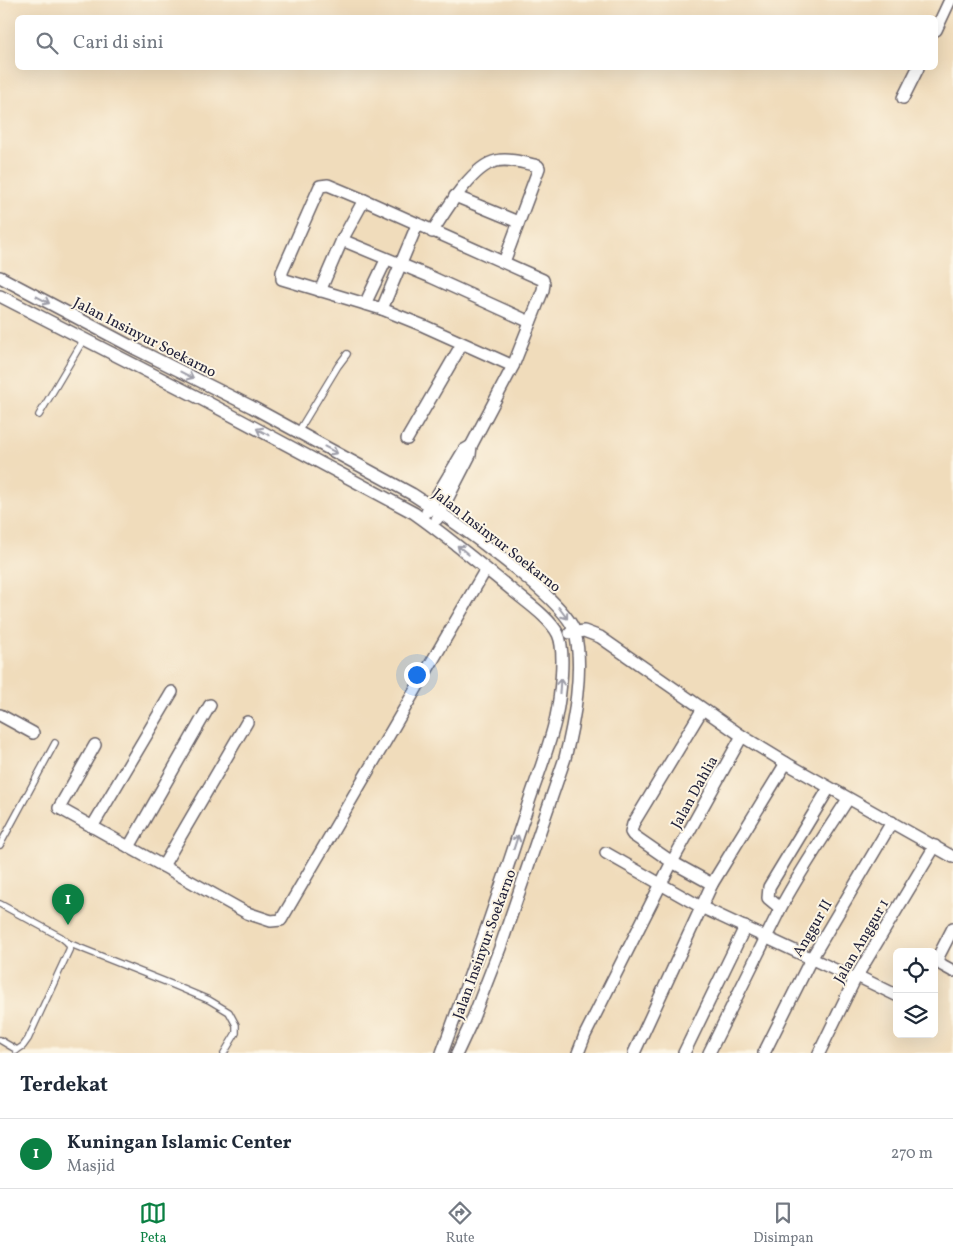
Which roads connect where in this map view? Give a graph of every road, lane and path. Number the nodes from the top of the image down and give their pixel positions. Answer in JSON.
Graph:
{"nodes":[{"id":1,"x":950,"y":0,"type":"edge"},
{"id":2,"x":938,"y":26,"type":"edge"},
{"id":3,"x":917,"y":70,"type":"edge"},
{"id":4,"x":903,"y":98,"type":"dead end"},
{"id":5,"x":455,"y":196,"type":"junction"},
{"id":6,"x":364,"y":200,"type":"junction"},
{"id":7,"x":518,"y":222,"type":"junction"},
{"id":8,"x":417,"y":225,"type":"junction"},
{"id":9,"x":432,"y":232,"type":"junction"},
{"id":10,"x":342,"y":240,"type":"junction"},
{"id":11,"x":386,"y":260,"type":"junction"},
{"id":12,"x":504,"y":262,"type":"junction"},
{"id":13,"x":400,"y":265,"type":"junction"},
{"id":14,"x":0,"y":277,"type":"edge"},
{"id":15,"x":320,"y":291,"type":"junction"},
{"id":16,"x":0,"y":296,"type":"edge"},
{"id":17,"x":365,"y":304,"type":"junction"},
{"id":18,"x":382,"y":309,"type":"junction"},
{"id":19,"x":530,"y":322,"type":"junction"},
{"id":20,"x":84,"y":339,"type":"junction"},
{"id":21,"x":462,"y":344,"type":"junction"},
{"id":22,"x":347,"y":354,"type":"dead end"},
{"id":23,"x":513,"y":366,"type":"junction"},
{"id":24,"x":215,"y":390,"type":"junction"},
{"id":25,"x":208,"y":402,"type":"junction"},
{"id":26,"x":39,"y":415,"type":"dead end"},
{"id":27,"x":298,"y":432,"type":"junction"},
{"id":28,"x":407,"y":438,"type":"dead end"},
{"id":29,"x":471,"y":446,"type":"junction"},
{"id":30,"x":430,"y":506,"type":"junction"},
{"id":31,"x":440,"y":513,"type":"junction"},
{"id":32,"x":423,"y":519,"type":"junction"},
{"id":33,"x":434,"y":527,"type":"junction"},
{"id":34,"x":486,"y":568,"type":"junction"},
{"id":35,"x":575,"y":632,"type":"junction"},
{"id":36,"x":558,"y":635,"type":"junction"},
{"id":37,"x":172,"y":692,"type":"dead end"},
{"id":38,"x":210,"y":705,"type":"dead end"},
{"id":39,"x":702,"y":710,"type":"junction"},
{"id":40,"x":0,"y":716,"type":"edge"},
{"id":41,"x":247,"y":722,"type":"dead end"},
{"id":42,"x":33,"y":733,"type":"dead end"},
{"id":43,"x":742,"y":736,"type":"junction"},
{"id":44,"x":55,"y":742,"type":"dead end"},
{"id":45,"x":95,"y":745,"type":"dead end"},
{"id":46,"x":546,"y":752,"type":"junction"},
{"id":47,"x":565,"y":758,"type":"junction"},
{"id":48,"x":786,"y":763,"type":"junction"},
{"id":49,"x":829,"y":788,"type":"junction"},
{"id":50,"x":848,"y":799,"type":"junction"},
{"id":51,"x":892,"y":822,"type":"junction"},
{"id":52,"x":92,"y":827,"type":"junction"},
{"id":53,"x":0,"y":845,"type":"edge"},
{"id":54,"x":934,"y":846,"type":"junction"},
{"id":55,"x":129,"y":847,"type":"junction"},
{"id":56,"x":606,"y":853,"type":"dead end"},
{"id":57,"x":953,"y":857,"type":"edge"},
{"id":58,"x":672,"y":862,"type":"junction"},
{"id":59,"x":163,"y":866,"type":"junction"},
{"id":60,"x":712,"y":884,"type":"junction"},
{"id":61,"x":661,"y":885,"type":"junction"},
{"id":62,"x":0,"y":904,"type":"edge"},
{"id":63,"x":701,"y":907,"type":"junction"},
{"id":64,"x":780,"y":908,"type":"junction"},
{"id":65,"x":744,"y":927,"type":"junction"},
{"id":66,"x":953,"y":928,"type":"edge"},
{"id":67,"x":767,"y":937,"type":"junction"},
{"id":68,"x":482,"y":940,"type":"junction"},
{"id":69,"x":68,"y":943,"type":"junction"},
{"id":70,"x":500,"y":948,"type":"junction"},
{"id":71,"x":811,"y":959,"type":"junction"},
{"id":72,"x":953,"y":971,"type":"edge"},
{"id":73,"x":856,"y":977,"type":"junction"},
{"id":74,"x":893,"y":994,"type":"edge"},
{"id":75,"x":0,"y":1040,"type":"edge"},
{"id":76,"x":16,"y":1051,"type":"edge"},
{"id":77,"x":446,"y":1052,"type":"edge"},
{"id":78,"x":224,"y":1053,"type":"edge"},
{"id":79,"x":458,"y":1053,"type":"edge"},
{"id":80,"x":578,"y":1053,"type":"edge"},
{"id":81,"x":634,"y":1053,"type":"edge"},
{"id":82,"x":684,"y":1053,"type":"edge"},
{"id":83,"x":708,"y":1053,"type":"edge"},
{"id":84,"x":764,"y":1053,"type":"edge"},
{"id":85,"x":819,"y":1053,"type":"edge"}],
"edges":[{"from":1,"to":2,"type":"street"},
{"from":3,"to":4,"type":"street"},
{"from":5,"to":7,"type":"street"},
{"from":5,"to":7,"type":"street"},
{"from":5,"to":9,"type":"street"},
{"from":6,"to":8,"type":"street"},
{"from":6,"to":10,"type":"street"},
{"from":6,"to":15,"type":"street"},
{"from":7,"to":12,"type":"street"},
{"from":8,"to":9,"type":"street"},
{"from":8,"to":13,"type":"street"},
{"from":9,"to":12,"type":"street"},
{"from":10,"to":11,"type":"street"},
{"from":10,"to":15,"type":"street"},
{"from":11,"to":13,"type":"street"},
{"from":11,"to":17,"type":"street"},
{"from":12,"to":19,"type":"street"},
{"from":13,"to":18,"type":"street"},
{"from":13,"to":19,"type":"street"},
{"from":14,"to":24,"type":"street","name":"Jalan Insinyur Soekarno","one_way":true},
{"from":15,"to":17,"type":"street"},
{"from":16,"to":20,"type":"street","name":"Jalan Insinyur Soekarno"},
{"from":17,"to":18,"type":"street"},
{"from":18,"to":21,"type":"street"},
{"from":19,"to":23,"type":"street"},
{"from":20,"to":25,"type":"street","name":"Jalan Insinyur Soekarno"},
{"from":20,"to":26,"type":"lane"},
{"from":21,"to":23,"type":"street"},
{"from":21,"to":28,"type":"street"},
{"from":22,"to":27,"type":"lane"},
{"from":23,"to":29,"type":"street"},
{"from":24,"to":25,"type":"street"},
{"from":24,"to":27,"type":"street","name":"Jalan Insinyur Soekarno"},
{"from":32,"to":25,"type":"street","name":"Jalan Insinyur Soekarno","one_way":true},
{"from":27,"to":30,"type":"street","name":"Jalan Insinyur Soekarno","one_way":true},
{"from":29,"to":30,"type":"street"},
{"from":29,"to":31,"type":"street"},
{"from":30,"to":31,"type":"street","name":"Jalan Insinyur Soekarno"},
{"from":30,"to":32,"type":"street"},
{"from":31,"to":33,"type":"street"},
{"from":31,"to":35,"type":"street","name":"Jalan Insinyur Soekarno","one_way":true},
{"from":32,"to":33,"type":"street","name":"Jalan Insinyur Soekarno"},
{"from":34,"to":33,"type":"street","name":"Jalan Insinyur Soekarno","one_way":true},
{"from":34,"to":36,"type":"street","name":"Jalan Insinyur Soekarno"},
{"from":34,"to":59,"type":"street"},
{"from":35,"to":36,"type":"street"},
{"from":35,"to":39,"type":"street"},
{"from":35,"to":47,"type":"street","name":"Jalan Insinyur Soekarno"},
{"from":46,"to":36,"type":"street","name":"Jalan Insinyur Soekarno","one_way":true},
{"from":37,"to":52,"type":"street"},
{"from":38,"to":55,"type":"street"},
{"from":39,"to":43,"type":"street"},
{"from":39,"to":58,"type":"street"},
{"from":40,"to":42,"type":"street"},
{"from":41,"to":59,"type":"street"},
{"from":43,"to":48,"type":"street"},
{"from":43,"to":58,"type":"street","name":"Jalan Dahlia"},
{"from":44,"to":53,"type":"lane"},
{"from":45,"to":52,"type":"street"},
{"from":46,"to":47,"type":"street"},
{"from":68,"to":46,"type":"street","name":"Jalan Insinyur Soekarno","one_way":true},
{"from":47,"to":70,"type":"street","name":"Jalan Insinyur Soekarno"},
{"from":48,"to":49,"type":"street"},
{"from":48,"to":60,"type":"street"},
{"from":49,"to":50,"type":"street"},
{"from":49,"to":64,"type":"street"},
{"from":50,"to":51,"type":"street"},
{"from":50,"to":64,"type":"street"},
{"from":51,"to":54,"type":"street"},
{"from":51,"to":71,"type":"street","name":"Anggur II"},
{"from":52,"to":55,"type":"street"},
{"from":54,"to":57,"type":"street"},
{"from":54,"to":73,"type":"street","name":"Jalan Anggur 1"},
{"from":55,"to":59,"type":"street"},
{"from":56,"to":61,"type":"street"},
{"from":58,"to":60,"type":"street"},
{"from":58,"to":61,"type":"street","name":"Jalan Dahlia"},
{"from":60,"to":63,"type":"street"},
{"from":61,"to":63,"type":"street"},
{"from":61,"to":80,"type":"street","name":"Jalan Dahlia"},
{"from":62,"to":69,"type":"lane"},
{"from":63,"to":65,"type":"street"},
{"from":63,"to":81,"type":"street"},
{"from":64,"to":67,"type":"street"},
{"from":65,"to":67,"type":"street"},
{"from":65,"to":82,"type":"street"},
{"from":66,"to":72,"type":"street"},
{"from":67,"to":71,"type":"street"},
{"from":67,"to":83,"type":"street"},
{"from":68,"to":70,"type":"street"},
{"from":68,"to":77,"type":"street","name":"Jalan Insinyur Soekarno"},
{"from":69,"to":76,"type":"lane"},
{"from":69,"to":78,"type":"lane"},
{"from":70,"to":79,"type":"street","name":"Jalan Insinyur Soekarno"},
{"from":71,"to":73,"type":"street"},
{"from":71,"to":84,"type":"street","name":"Anggur II"},
{"from":73,"to":74,"type":"street"},
{"from":73,"to":85,"type":"street","name":"Jalan Anggur 1"},
{"from":75,"to":76,"type":"lane"}]}
